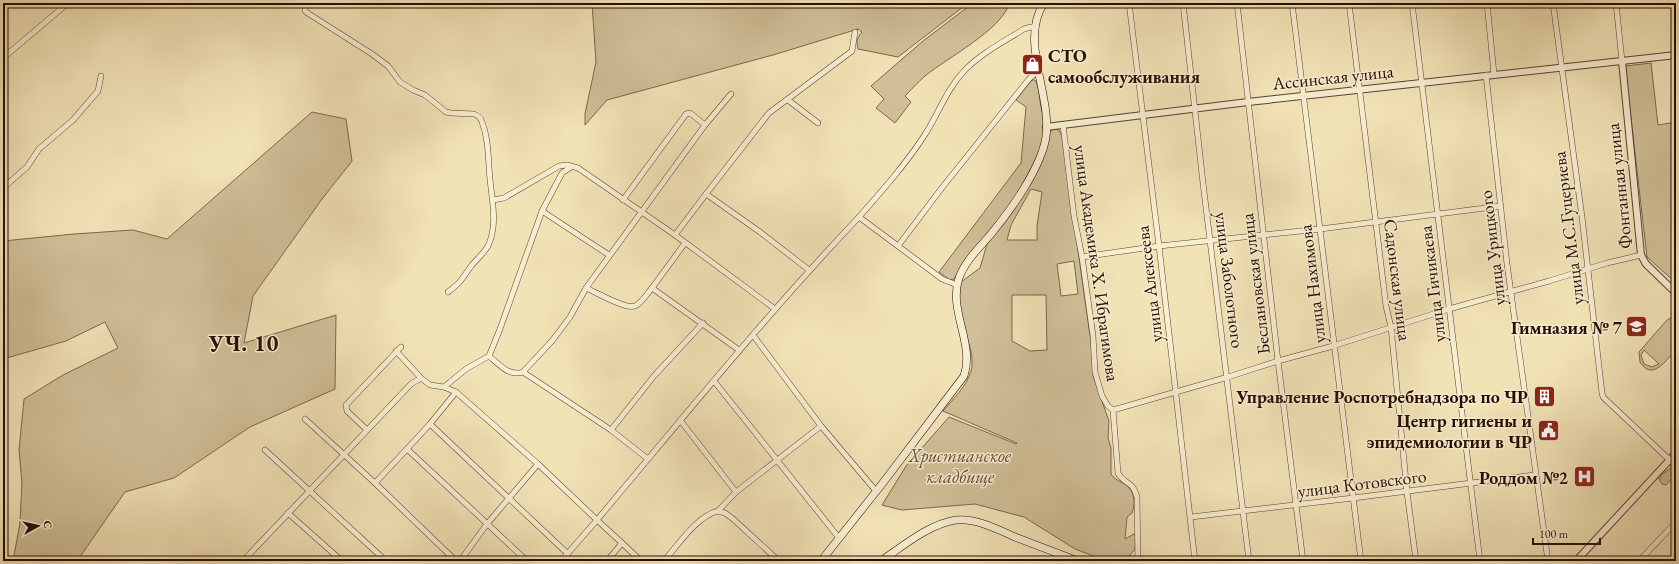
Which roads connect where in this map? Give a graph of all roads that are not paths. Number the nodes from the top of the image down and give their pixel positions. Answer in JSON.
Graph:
{"nodes":[{"id":1,"x":68,"y":3,"type":"edge"},
{"id":2,"x":305,"y":3,"type":"edge"},
{"id":3,"x":1022,"y":3,"type":"edge"},
{"id":4,"x":1129,"y":3,"type":"edge"},
{"id":5,"x":1183,"y":3,"type":"edge"},
{"id":6,"x":1237,"y":3,"type":"edge"},
{"id":7,"x":1292,"y":3,"type":"edge"},
{"id":8,"x":1349,"y":3,"type":"edge"},
{"id":9,"x":1412,"y":3,"type":"edge"},
{"id":10,"x":1487,"y":3,"type":"edge"},
{"id":11,"x":1554,"y":3,"type":"edge"},
{"id":12,"x":1616,"y":3,"type":"edge"},
{"id":13,"x":1044,"y":4,"type":"edge"},
{"id":14,"x":1036,"y":27,"type":"junction"},
{"id":15,"x":855,"y":32,"type":"dead end"},
{"id":16,"x":1676,"y":55,"type":"edge"},
{"id":17,"x":3,"y":58,"type":"edge"},
{"id":18,"x":1622,"y":61,"type":"junction"},
{"id":19,"x":1562,"y":67,"type":"junction"},
{"id":20,"x":1039,"y":70,"type":"junction"},
{"id":21,"x":1494,"y":74,"type":"junction"},
{"id":22,"x":1486,"y":75,"type":"junction"},
{"id":23,"x":101,"y":76,"type":"dead end"},
{"id":24,"x":1421,"y":83,"type":"junction"},
{"id":25,"x":1360,"y":89,"type":"junction"},
{"id":26,"x":731,"y":94,"type":"dead end"},
{"id":27,"x":1303,"y":96,"type":"junction"},
{"id":28,"x":788,"y":100,"type":"junction"},
{"id":29,"x":1248,"y":102,"type":"junction"},
{"id":30,"x":1195,"y":108,"type":"junction"},
{"id":31,"x":1143,"y":114,"type":"junction"},
{"id":32,"x":818,"y":124,"type":"dead end"},
{"id":33,"x":705,"y":125,"type":"junction"},
{"id":34,"x":1063,"y":125,"type":"junction"},
{"id":35,"x":1046,"y":127,"type":"junction"},
{"id":36,"x":571,"y":167,"type":"junction"},
{"id":37,"x":3,"y":188,"type":"edge"},
{"id":38,"x":706,"y":194,"type":"junction"},
{"id":39,"x":493,"y":200,"type":"junction"},
{"id":40,"x":623,"y":200,"type":"junction"},
{"id":41,"x":1501,"y":206,"type":"junction"},
{"id":42,"x":542,"y":211,"type":"junction"},
{"id":43,"x":641,"y":212,"type":"junction"},
{"id":44,"x":1438,"y":213,"type":"junction"},
{"id":45,"x":859,"y":217,"type":"junction"},
{"id":46,"x":1376,"y":221,"type":"junction"},
{"id":47,"x":1320,"y":229,"type":"junction"},
{"id":48,"x":1264,"y":234,"type":"junction"},
{"id":49,"x":675,"y":235,"type":"junction"},
{"id":50,"x":1211,"y":240,"type":"junction"},
{"id":51,"x":685,"y":243,"type":"junction"},
{"id":52,"x":898,"y":246,"type":"junction"},
{"id":53,"x":1159,"y":246,"type":"junction"},
{"id":54,"x":609,"y":255,"type":"junction"},
{"id":55,"x":1641,"y":255,"type":"junction"},
{"id":56,"x":1082,"y":257,"type":"junction"},
{"id":57,"x":1588,"y":269,"type":"junction"},
{"id":58,"x":809,"y":270,"type":"junction"},
{"id":59,"x":957,"y":285,"type":"junction"},
{"id":60,"x":586,"y":288,"type":"junction"},
{"id":61,"x":652,"y":288,"type":"junction"},
{"id":62,"x":448,"y":292,"type":"dead end"},
{"id":63,"x":1510,"y":292,"type":"junction"},
{"id":64,"x":1676,"y":293,"type":"edge"},
{"id":65,"x":775,"y":309,"type":"junction"},
{"id":66,"x":1449,"y":309,"type":"junction"},
{"id":67,"x":703,"y":323,"type":"junction"},
{"id":68,"x":1390,"y":327,"type":"junction"},
{"id":69,"x":753,"y":335,"type":"junction"},
{"id":70,"x":1333,"y":346,"type":"junction"},
{"id":71,"x":401,"y":347,"type":"dead end"},
{"id":72,"x":739,"y":350,"type":"junction"},
{"id":73,"x":396,"y":352,"type":"junction"},
{"id":74,"x":489,"y":356,"type":"junction"},
{"id":75,"x":1278,"y":361,"type":"junction"},
{"id":76,"x":523,"y":372,"type":"junction"},
{"id":77,"x":1228,"y":377,"type":"junction"},
{"id":78,"x":421,"y":378,"type":"junction"},
{"id":79,"x":714,"y":381,"type":"junction"},
{"id":80,"x":444,"y":386,"type":"junction"},
{"id":81,"x":1176,"y":391,"type":"junction"},
{"id":82,"x":456,"y":392,"type":"junction"},
{"id":83,"x":1113,"y":410,"type":"junction"},
{"id":84,"x":305,"y":419,"type":"dead end"},
{"id":85,"x":680,"y":420,"type":"junction"},
{"id":86,"x":430,"y":424,"type":"junction"},
{"id":87,"x":821,"y":426,"type":"junction"},
{"id":88,"x":367,"y":430,"type":"junction"},
{"id":89,"x":611,"y":430,"type":"junction"},
{"id":90,"x":407,"y":449,"type":"junction"},
{"id":91,"x":265,"y":450,"type":"dead end"},
{"id":92,"x":1676,"y":453,"type":"edge"},
{"id":93,"x":343,"y":456,"type":"junction"},
{"id":94,"x":648,"y":459,"type":"junction"},
{"id":95,"x":1670,"y":460,"type":"junction"},
{"id":96,"x":777,"y":461,"type":"junction"},
{"id":97,"x":538,"y":464,"type":"junction"},
{"id":98,"x":1676,"y":466,"type":"edge"},
{"id":99,"x":1535,"y":475,"type":"junction"},
{"id":100,"x":375,"y":483,"type":"junction"},
{"id":101,"x":1471,"y":484,"type":"junction"},
{"id":102,"x":309,"y":491,"type":"junction"},
{"id":103,"x":876,"y":491,"type":"junction"},
{"id":104,"x":736,"y":492,"type":"junction"},
{"id":105,"x":1407,"y":492,"type":"junction"},
{"id":106,"x":509,"y":498,"type":"junction"},
{"id":107,"x":1353,"y":498,"type":"junction"},
{"id":108,"x":1296,"y":505,"type":"junction"},
{"id":109,"x":718,"y":511,"type":"junction"},
{"id":110,"x":1243,"y":511,"type":"junction"},
{"id":111,"x":288,"y":513,"type":"junction"},
{"id":112,"x":1191,"y":517,"type":"junction"},
{"id":113,"x":597,"y":520,"type":"junction"},
{"id":114,"x":1676,"y":522,"type":"edge"},
{"id":115,"x":487,"y":524,"type":"junction"},
{"id":116,"x":839,"y":538,"type":"junction"},
{"id":117,"x":622,"y":543,"type":"junction"},
{"id":118,"x":568,"y":554,"type":"junction"},
{"id":119,"x":243,"y":561,"type":"edge"},
{"id":120,"x":342,"y":561,"type":"edge"},
{"id":121,"x":386,"y":561,"type":"edge"},
{"id":122,"x":456,"y":561,"type":"edge"},
{"id":123,"x":460,"y":561,"type":"edge"},
{"id":124,"x":527,"y":561,"type":"edge"},
{"id":125,"x":561,"y":561,"type":"edge"},
{"id":126,"x":606,"y":561,"type":"edge"},
{"id":127,"x":641,"y":561,"type":"edge"},
{"id":128,"x":664,"y":561,"type":"edge"},
{"id":129,"x":779,"y":561,"type":"edge"},
{"id":130,"x":821,"y":561,"type":"edge"},
{"id":131,"x":881,"y":561,"type":"edge"},
{"id":132,"x":1077,"y":561,"type":"edge"},
{"id":133,"x":1138,"y":561,"type":"edge"},
{"id":134,"x":1195,"y":561,"type":"edge"},
{"id":135,"x":1249,"y":561,"type":"edge"},
{"id":136,"x":1304,"y":561,"type":"edge"},
{"id":137,"x":1361,"y":561,"type":"edge"},
{"id":138,"x":1416,"y":561,"type":"edge"},
{"id":139,"x":1480,"y":561,"type":"edge"},
{"id":140,"x":1548,"y":561,"type":"edge"},
{"id":141,"x":1576,"y":561,"type":"edge"},
{"id":142,"x":1639,"y":561,"type":"edge"}],
"edges":[{"from":1,"to":17,"type":"street"},
{"from":2,"to":39,"type":"street"},
{"from":3,"to":13,"type":"street"},
{"from":4,"to":31,"type":"street","name":"улица Алексеева"},
{"from":5,"to":30,"type":"street","name":"улица Заболотного"},
{"from":6,"to":29,"type":"street","name":"Беслановская улица"},
{"from":7,"to":27,"type":"street","name":"улица Нахимова"},
{"from":8,"to":25,"type":"street","name":"Садонская улица"},
{"from":9,"to":24,"type":"street","name":"улица Гичикаева"},
{"from":10,"to":21,"type":"street"},
{"from":11,"to":19,"type":"street","name":"улица М.С.Гуцериева"},
{"from":12,"to":18,"type":"street"},
{"from":13,"to":14,"type":"main road"},
{"from":14,"to":20,"type":"main road"},
{"from":14,"to":45,"type":"street"},
{"from":15,"to":28,"type":"street"},
{"from":16,"to":18,"type":"street","name":"Ассинская улица"},
{"from":18,"to":19,"type":"street","name":"Ассинская улица"},
{"from":18,"to":55,"type":"street","name":"Фонтанная улица"},
{"from":19,"to":21,"type":"street","name":"Ассинская улица"},
{"from":19,"to":57,"type":"street","name":"улица М.С.Гуцериева"},
{"from":20,"to":35,"type":"main road"},
{"from":20,"to":52,"type":"street"},
{"from":21,"to":22,"type":"street","name":"Ассинская улица"},
{"from":22,"to":24,"type":"street","name":"Ассинская улица"},
{"from":22,"to":41,"type":"street","name":"улица Урицкого"},
{"from":23,"to":37,"type":"street"},
{"from":24,"to":25,"type":"street","name":"Ассинская улица"},
{"from":24,"to":44,"type":"street","name":"улица Гичикаева"},
{"from":25,"to":27,"type":"street","name":"Ассинская улица"},
{"from":25,"to":46,"type":"street","name":"Садонская улица"},
{"from":26,"to":33,"type":"street"},
{"from":27,"to":29,"type":"street","name":"Ассинская улица"},
{"from":27,"to":47,"type":"street","name":"улица Нахимова"},
{"from":28,"to":32,"type":"street"},
{"from":28,"to":38,"type":"street"},
{"from":29,"to":30,"type":"street","name":"Ассинская улица"},
{"from":29,"to":48,"type":"street","name":"Беслановская улица"},
{"from":30,"to":31,"type":"street","name":"Ассинская улица"},
{"from":30,"to":50,"type":"street","name":"улица Заболотного"},
{"from":31,"to":34,"type":"street","name":"Ассинская улица"},
{"from":31,"to":53,"type":"street","name":"улица Алексеева"},
{"from":33,"to":40,"type":"street"},
{"from":33,"to":43,"type":"street"},
{"from":34,"to":35,"type":"street","name":"Ассинская улица"},
{"from":34,"to":56,"type":"street","name":"улица Академика Х. Ибрагимова"},
{"from":35,"to":59,"type":"main road"},
{"from":36,"to":39,"type":"street"},
{"from":36,"to":40,"type":"street"},
{"from":36,"to":42,"type":"street"},
{"from":38,"to":49,"type":"street"},
{"from":38,"to":58,"type":"street"},
{"from":39,"to":62,"type":"street"},
{"from":40,"to":43,"type":"street"},
{"from":41,"to":44,"type":"street"},
{"from":41,"to":63,"type":"street","name":"улица Урицкого"},
{"from":42,"to":54,"type":"street"},
{"from":42,"to":74,"type":"street"},
{"from":43,"to":49,"type":"street"},
{"from":43,"to":54,"type":"street"},
{"from":44,"to":46,"type":"street"},
{"from":44,"to":66,"type":"street","name":"улица Гичикаева"},
{"from":45,"to":52,"type":"street"},
{"from":45,"to":58,"type":"street"},
{"from":46,"to":47,"type":"street"},
{"from":46,"to":68,"type":"street","name":"Садонская улица"},
{"from":47,"to":48,"type":"street"},
{"from":47,"to":70,"type":"street","name":"улица Нахимова"},
{"from":48,"to":50,"type":"street"},
{"from":48,"to":75,"type":"street","name":"Беслановская улица"},
{"from":49,"to":51,"type":"street"},
{"from":50,"to":53,"type":"street"},
{"from":50,"to":77,"type":"street","name":"улица Заболотного"},
{"from":51,"to":61,"type":"street"},
{"from":51,"to":65,"type":"street"},
{"from":52,"to":59,"type":"street"},
{"from":53,"to":56,"type":"street"},
{"from":53,"to":81,"type":"street","name":"улица Алексеева"},
{"from":54,"to":60,"type":"street"},
{"from":55,"to":57,"type":"street"},
{"from":55,"to":64,"type":"street","name":"Фонтанная улица"},
{"from":56,"to":83,"type":"street","name":"улица Академика Х. Ибрагимова"},
{"from":57,"to":63,"type":"street"},
{"from":57,"to":95,"type":"street","name":"улица М.С.Гуцериева"},
{"from":58,"to":65,"type":"street"},
{"from":59,"to":103,"type":"main road"},
{"from":60,"to":61,"type":"street"},
{"from":60,"to":76,"type":"street"},
{"from":61,"to":67,"type":"street"},
{"from":63,"to":66,"type":"street"},
{"from":63,"to":99,"type":"street","name":"улица Урицкого"},
{"from":65,"to":69,"type":"street"},
{"from":66,"to":68,"type":"street"},
{"from":66,"to":101,"type":"street","name":"улица Гичикаева"},
{"from":67,"to":72,"type":"street"},
{"from":67,"to":89,"type":"street"},
{"from":68,"to":70,"type":"street"},
{"from":68,"to":105,"type":"street","name":"Садонская улица"},
{"from":69,"to":72,"type":"street"},
{"from":69,"to":87,"type":"street"},
{"from":70,"to":75,"type":"street"},
{"from":70,"to":107,"type":"street","name":"улица Нахимова"},
{"from":71,"to":73,"type":"street"},
{"from":72,"to":79,"type":"street"},
{"from":73,"to":78,"type":"street"},
{"from":73,"to":88,"type":"street"},
{"from":74,"to":76,"type":"street"},
{"from":74,"to":80,"type":"street"},
{"from":75,"to":77,"type":"street"},
{"from":75,"to":108,"type":"street","name":"Беслановская улица"},
{"from":76,"to":89,"type":"street"},
{"from":77,"to":81,"type":"street"},
{"from":77,"to":110,"type":"street","name":"улица Заболотного"},
{"from":78,"to":80,"type":"street"},
{"from":78,"to":88,"type":"street"},
{"from":79,"to":85,"type":"street"},
{"from":79,"to":96,"type":"street"},
{"from":80,"to":82,"type":"street"},
{"from":81,"to":83,"type":"street"},
{"from":81,"to":112,"type":"street","name":"улица Алексеева"},
{"from":82,"to":86,"type":"street"},
{"from":82,"to":97,"type":"street"},
{"from":83,"to":133,"type":"street"},
{"from":84,"to":93,"type":"street"},
{"from":85,"to":94,"type":"street"},
{"from":85,"to":104,"type":"street"},
{"from":86,"to":90,"type":"street"},
{"from":86,"to":106,"type":"street"},
{"from":87,"to":96,"type":"street"},
{"from":87,"to":103,"type":"street"},
{"from":88,"to":93,"type":"street"},
{"from":89,"to":94,"type":"street"},
{"from":90,"to":100,"type":"street"},
{"from":90,"to":115,"type":"street"},
{"from":91,"to":102,"type":"street"},
{"from":92,"to":95,"type":"street"},
{"from":93,"to":100,"type":"street"},
{"from":93,"to":102,"type":"street"},
{"from":94,"to":113,"type":"street"},
{"from":95,"to":98,"type":"street","name":"улица М.С.Гуцериева"},
{"from":95,"to":141,"type":"street"},
{"from":96,"to":104,"type":"street"},
{"from":96,"to":116,"type":"street"},
{"from":97,"to":106,"type":"street"},
{"from":97,"to":113,"type":"street"},
{"from":99,"to":101,"type":"street","name":"улица Котовского"},
{"from":99,"to":140,"type":"street","name":"улица Урицкого"},
{"from":100,"to":122,"type":"street"},
{"from":101,"to":105,"type":"street","name":"улица Котовского"},
{"from":101,"to":139,"type":"street","name":"улица Гичикаева"},
{"from":102,"to":111,"type":"street"},
{"from":102,"to":121,"type":"street"},
{"from":103,"to":116,"type":"main road"},
{"from":104,"to":109,"type":"street"},
{"from":105,"to":107,"type":"street","name":"улица Котовского"},
{"from":105,"to":138,"type":"street","name":"Садонская улица"},
{"from":106,"to":115,"type":"street"},
{"from":106,"to":118,"type":"street"},
{"from":107,"to":108,"type":"street","name":"улица Котовского"},
{"from":107,"to":137,"type":"street","name":"улица Нахимова"},
{"from":108,"to":110,"type":"street","name":"улица Котовского"},
{"from":108,"to":136,"type":"street","name":"Беслановская улица"},
{"from":109,"to":128,"type":"street"},
{"from":109,"to":129,"type":"street"},
{"from":110,"to":112,"type":"street","name":"улица Котовского"},
{"from":110,"to":135,"type":"street","name":"улица Заболотного"},
{"from":111,"to":119,"type":"street"},
{"from":111,"to":120,"type":"street"},
{"from":112,"to":134,"type":"street","name":"улица Алексеева"},
{"from":113,"to":117,"type":"street"},
{"from":113,"to":118,"type":"street"},
{"from":114,"to":142,"type":"street"},
{"from":115,"to":123,"type":"street"},
{"from":115,"to":124,"type":"street"},
{"from":116,"to":130,"type":"main road"},
{"from":117,"to":126,"type":"street"},
{"from":117,"to":127,"type":"street"},
{"from":118,"to":125,"type":"street"},
{"from":131,"to":132,"type":"main road"}]}
